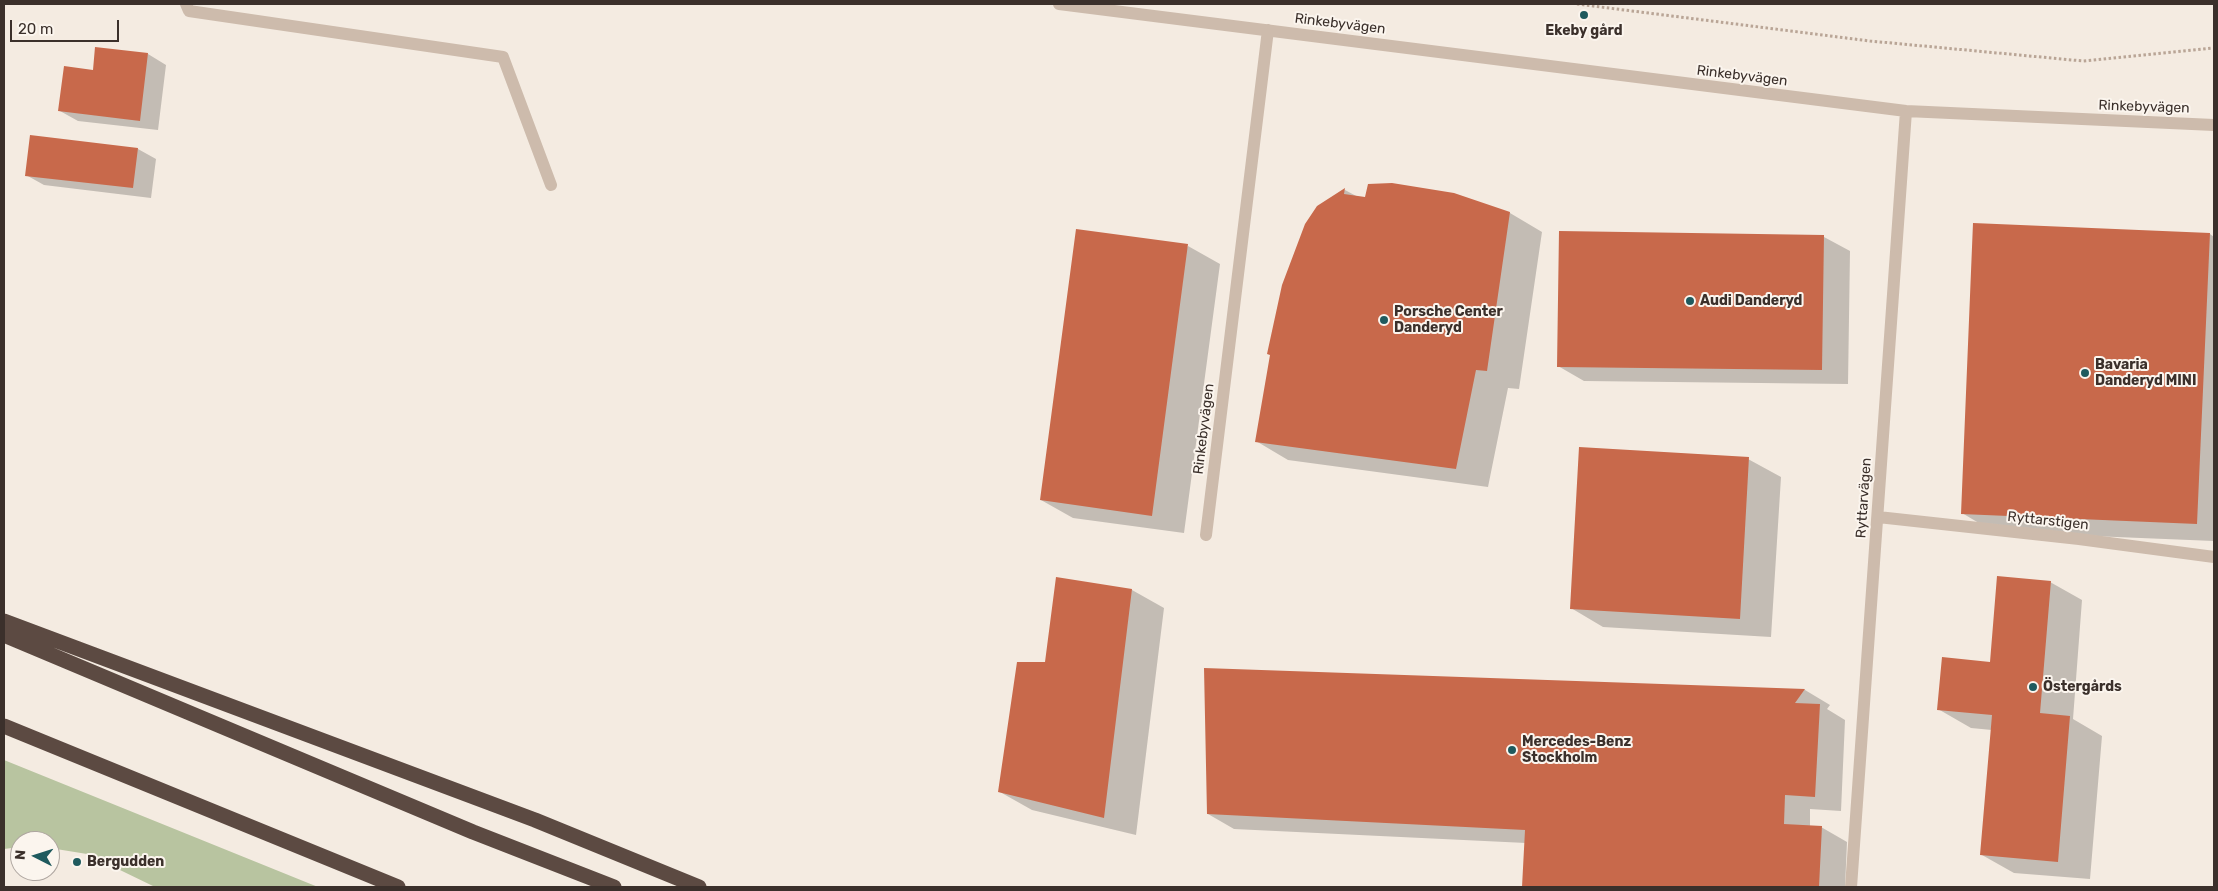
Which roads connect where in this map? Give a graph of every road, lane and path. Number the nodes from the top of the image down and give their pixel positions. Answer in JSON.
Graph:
{"nodes":[{"id":1,"x":186,"y":4,"type":"edge"},
{"id":2,"x":1059,"y":4,"type":"edge"},
{"id":3,"x":1577,"y":4,"type":"edge"},
{"id":4,"x":1268,"y":30,"type":"junction"},
{"id":5,"x":2214,"y":48,"type":"edge"},
{"id":6,"x":1906,"y":111,"type":"junction"},
{"id":7,"x":2214,"y":124,"type":"edge"},
{"id":8,"x":551,"y":185,"type":"dead end"},
{"id":9,"x":1878,"y":517,"type":"junction"},
{"id":10,"x":1206,"y":535,"type":"dead end"},
{"id":11,"x":2214,"y":557,"type":"edge"},
{"id":12,"x":4,"y":621,"type":"edge"},
{"id":13,"x":4,"y":635,"type":"edge"},
{"id":14,"x":4,"y":726,"type":"edge"},
{"id":15,"x":398,"y":887,"type":"edge"},
{"id":16,"x":614,"y":887,"type":"edge"},
{"id":17,"x":699,"y":887,"type":"edge"},
{"id":18,"x":1852,"y":887,"type":"edge"}],
"edges":[{"from":1,"to":8,"type":"street"},
{"from":2,"to":4,"type":"street","name":"Rinkebyvägen"},
{"from":3,"to":5,"type":"path"},
{"from":4,"to":6,"type":"street","name":"Rinkebyvägen"},
{"from":4,"to":10,"type":"street","name":"Rinkebyvägen"},
{"from":6,"to":7,"type":"street","name":"Rinkebyvägen"},
{"from":6,"to":9,"type":"street","name":"Ryttarvägen"},
{"from":9,"to":11,"type":"street","name":"Ryttarstigen"},
{"from":9,"to":18,"type":"street","name":"Ryttarvägen"},
{"from":12,"to":17,"type":"highway"},
{"from":13,"to":16,"type":"highway"},
{"from":14,"to":15,"type":"highway"}]}
